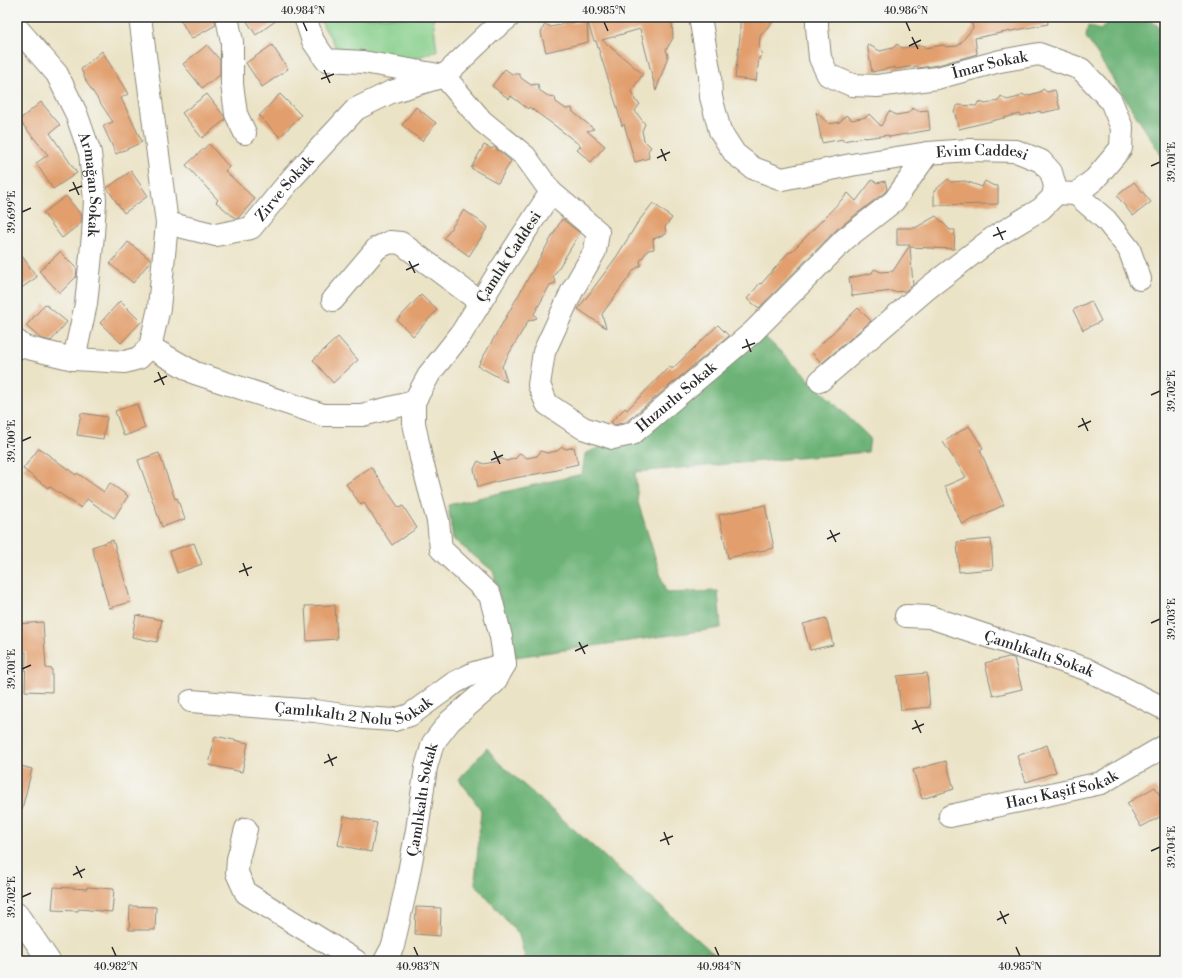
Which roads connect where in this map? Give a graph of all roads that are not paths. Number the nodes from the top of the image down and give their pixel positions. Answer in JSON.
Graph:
{"nodes":[{"id":1,"x":140,"y":17,"type":"edge"},
{"id":2,"x":227,"y":17,"type":"edge"},
{"id":3,"x":305,"y":17,"type":"edge"},
{"id":4,"x":509,"y":17,"type":"edge"},
{"id":5,"x":700,"y":17,"type":"edge"},
{"id":6,"x":817,"y":17,"type":"edge"},
{"id":7,"x":17,"y":28,"type":"edge"},
{"id":8,"x":444,"y":76,"type":"junction"},
{"id":9,"x":245,"y":133,"type":"dead end"},
{"id":10,"x":928,"y":153,"type":"junction"},
{"id":11,"x":551,"y":192,"type":"junction"},
{"id":12,"x":1054,"y":193,"type":"junction"},
{"id":13,"x":1076,"y":194,"type":"junction"},
{"id":14,"x":167,"y":222,"type":"junction"},
{"id":15,"x":1140,"y":279,"type":"dead end"},
{"id":16,"x":333,"y":300,"type":"dead end"},
{"id":17,"x":480,"y":302,"type":"junction"},
{"id":18,"x":17,"y":341,"type":"edge"},
{"id":19,"x":150,"y":347,"type":"junction"},
{"id":20,"x":74,"y":359,"type":"junction"},
{"id":21,"x":820,"y":381,"type":"dead end"},
{"id":22,"x":414,"y":402,"type":"junction"},
{"id":23,"x":906,"y":616,"type":"dead end"},
{"id":24,"x":505,"y":664,"type":"junction"},
{"id":25,"x":191,"y":701,"type":"dead end"},
{"id":26,"x":1165,"y":710,"type":"edge"},
{"id":27,"x":1165,"y":746,"type":"edge"},
{"id":28,"x":950,"y":816,"type":"dead end"},
{"id":29,"x":246,"y":829,"type":"dead end"},
{"id":30,"x":17,"y":914,"type":"edge"},
{"id":31,"x":49,"y":961,"type":"edge"},
{"id":32,"x":356,"y":961,"type":"edge"},
{"id":33,"x":385,"y":961,"type":"edge"}],
"edges":[{"from":1,"to":14,"type":"street"},
{"from":2,"to":9,"type":"street"},
{"from":3,"to":8,"type":"street"},
{"from":4,"to":8,"type":"street"},
{"from":5,"to":10,"type":"street","name":"Evim Caddesi"},
{"from":6,"to":13,"type":"street","name":"İmar Sokak"},
{"from":7,"to":20,"type":"street","name":"Armağan Sokak"},
{"from":8,"to":11,"type":"street"},
{"from":8,"to":14,"type":"street","name":"Zirve Sokak"},
{"from":10,"to":11,"type":"street","name":"Huzurlu Sokak"},
{"from":10,"to":12,"type":"street","name":"Evim Caddesi"},
{"from":11,"to":17,"type":"street","name":"Çamlık Caddesi"},
{"from":12,"to":13,"type":"street"},
{"from":12,"to":21,"type":"street"},
{"from":13,"to":15,"type":"street"},
{"from":14,"to":19,"type":"street"},
{"from":16,"to":17,"type":"street"},
{"from":17,"to":22,"type":"street","name":"Çamlık Caddesi"},
{"from":18,"to":20,"type":"street"},
{"from":19,"to":20,"type":"street"},
{"from":19,"to":22,"type":"street"},
{"from":22,"to":24,"type":"street","name":"Çamlık Caddesi"},
{"from":23,"to":26,"type":"street","name":"Çamlıkaltı Sokak"},
{"from":24,"to":25,"type":"street","name":"Çamlıkaltı 2 Nolu Sokak"},
{"from":24,"to":33,"type":"street","name":"Çamlıkaltı Sokak"},
{"from":27,"to":28,"type":"street","name":"Hacı Kaşif Sokak"},
{"from":29,"to":32,"type":"street"},
{"from":30,"to":31,"type":"street"}]}
